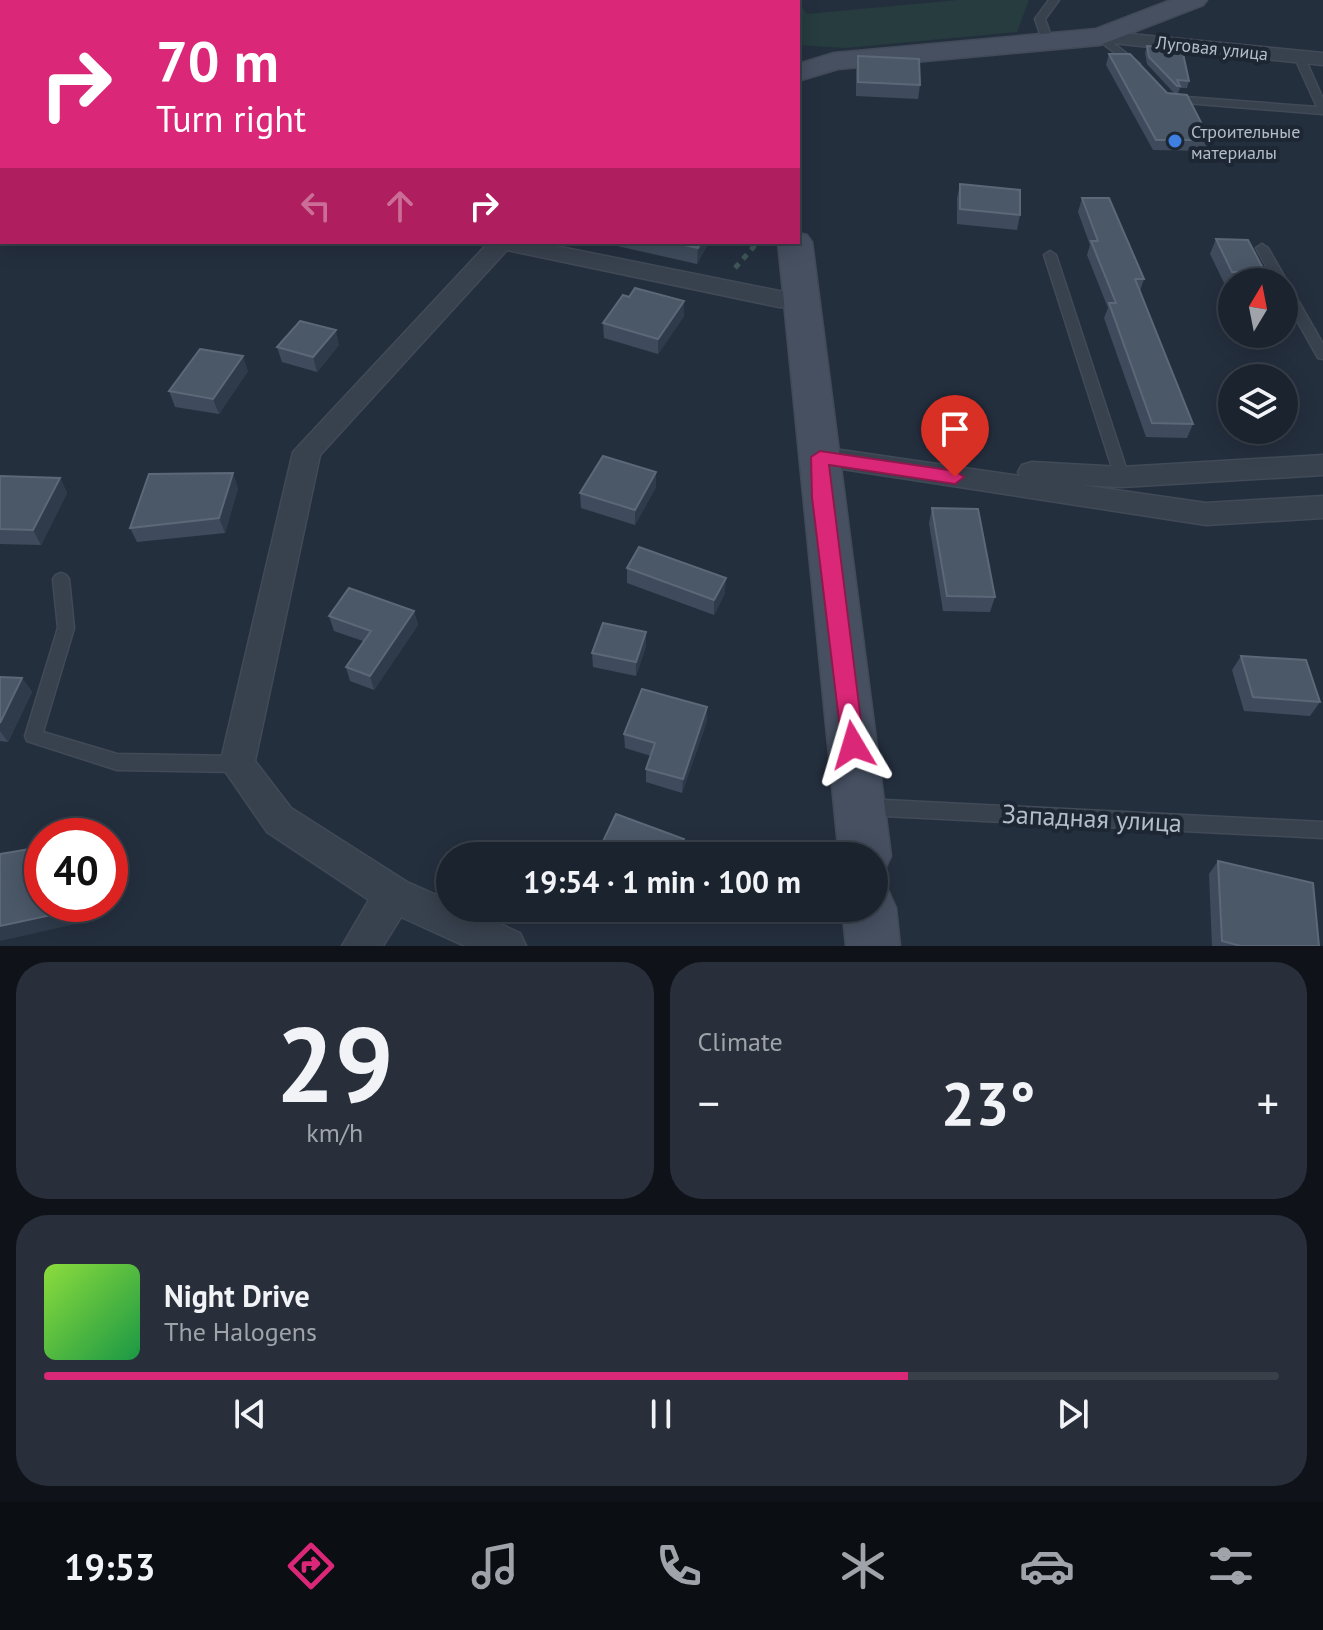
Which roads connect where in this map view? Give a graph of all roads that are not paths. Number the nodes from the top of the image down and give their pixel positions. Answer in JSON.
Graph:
{"nodes":[{"id":1,"x":1054,"y":0,"type":"edge"},
{"id":2,"x":1194,"y":0,"type":"edge"},
{"id":3,"x":1100,"y":37,"type":"junction"},
{"id":4,"x":1048,"y":42,"type":"junction"},
{"id":5,"x":1299,"y":56,"type":"junction"},
{"id":6,"x":1323,"y":59,"type":"edge"},
{"id":7,"x":1142,"y":70,"type":"edge"},
{"id":8,"x":800,"y":72,"type":"edge"},
{"id":9,"x":1160,"y":89,"type":"edge"},
{"id":10,"x":1323,"y":110,"type":"edge"},
{"id":11,"x":499,"y":244,"type":"edge"},
{"id":12,"x":511,"y":244,"type":"edge"},
{"id":13,"x":795,"y":244,"type":"edge"},
{"id":14,"x":1262,"y":248,"type":"dead end"},
{"id":15,"x":1050,"y":255,"type":"dead end"},
{"id":16,"x":1274,"y":268,"type":"edge"},
{"id":17,"x":802,"y":300,"type":"junction"},
{"id":18,"x":1298,"y":311,"type":"edge"},
{"id":19,"x":1323,"y":355,"type":"edge"},
{"id":20,"x":820,"y":457,"type":"junction"},
{"id":21,"x":1323,"y":465,"type":"edge"},
{"id":22,"x":894,"y":467,"type":"junction"},
{"id":23,"x":1122,"y":477,"type":"junction"},
{"id":24,"x":1323,"y":507,"type":"edge"},
{"id":25,"x":61,"y":579,"type":"dead end"},
{"id":26,"x":237,"y":764,"type":"junction"},
{"id":27,"x":861,"y":806,"type":"junction"},
{"id":28,"x":1323,"y":830,"type":"edge"},
{"id":29,"x":864,"y":842,"type":"edge"},
{"id":30,"x":394,"y":895,"type":"junction"},
{"id":31,"x":870,"y":922,"type":"edge"},
{"id":32,"x":361,"y":946,"type":"edge"},
{"id":33,"x":507,"y":946,"type":"edge"},
{"id":34,"x":873,"y":946,"type":"edge"}],
"edges":[{"from":1,"to":4,"type":"lane"},
{"from":2,"to":3,"type":"street"},
{"from":3,"to":4,"type":"street"},
{"from":3,"to":5,"type":"street","name":"Луговая улица"},
{"from":3,"to":7,"type":"lane"},
{"from":4,"to":8,"type":"street"},
{"from":5,"to":6,"type":"street","name":"Луговая улица"},
{"from":5,"to":10,"type":"lane"},
{"from":9,"to":10,"type":"lane"},
{"from":11,"to":26,"type":"street"},
{"from":12,"to":17,"type":"street"},
{"from":13,"to":17,"type":"street"},
{"from":14,"to":16,"type":"lane"},
{"from":15,"to":23,"type":"lane"},
{"from":17,"to":20,"type":"street"},
{"from":18,"to":19,"type":"lane"},
{"from":20,"to":22,"type":"street"},
{"from":20,"to":27,"type":"street"},
{"from":21,"to":23,"type":"street"},
{"from":22,"to":23,"type":"street"},
{"from":22,"to":24,"type":"street"},
{"from":25,"to":26,"type":"lane"},
{"from":26,"to":30,"type":"street"},
{"from":27,"to":28,"type":"lane","name":"Западная улица"},
{"from":27,"to":29,"type":"street"},
{"from":30,"to":32,"type":"street"},
{"from":30,"to":33,"type":"street"},
{"from":31,"to":34,"type":"street"}]}
